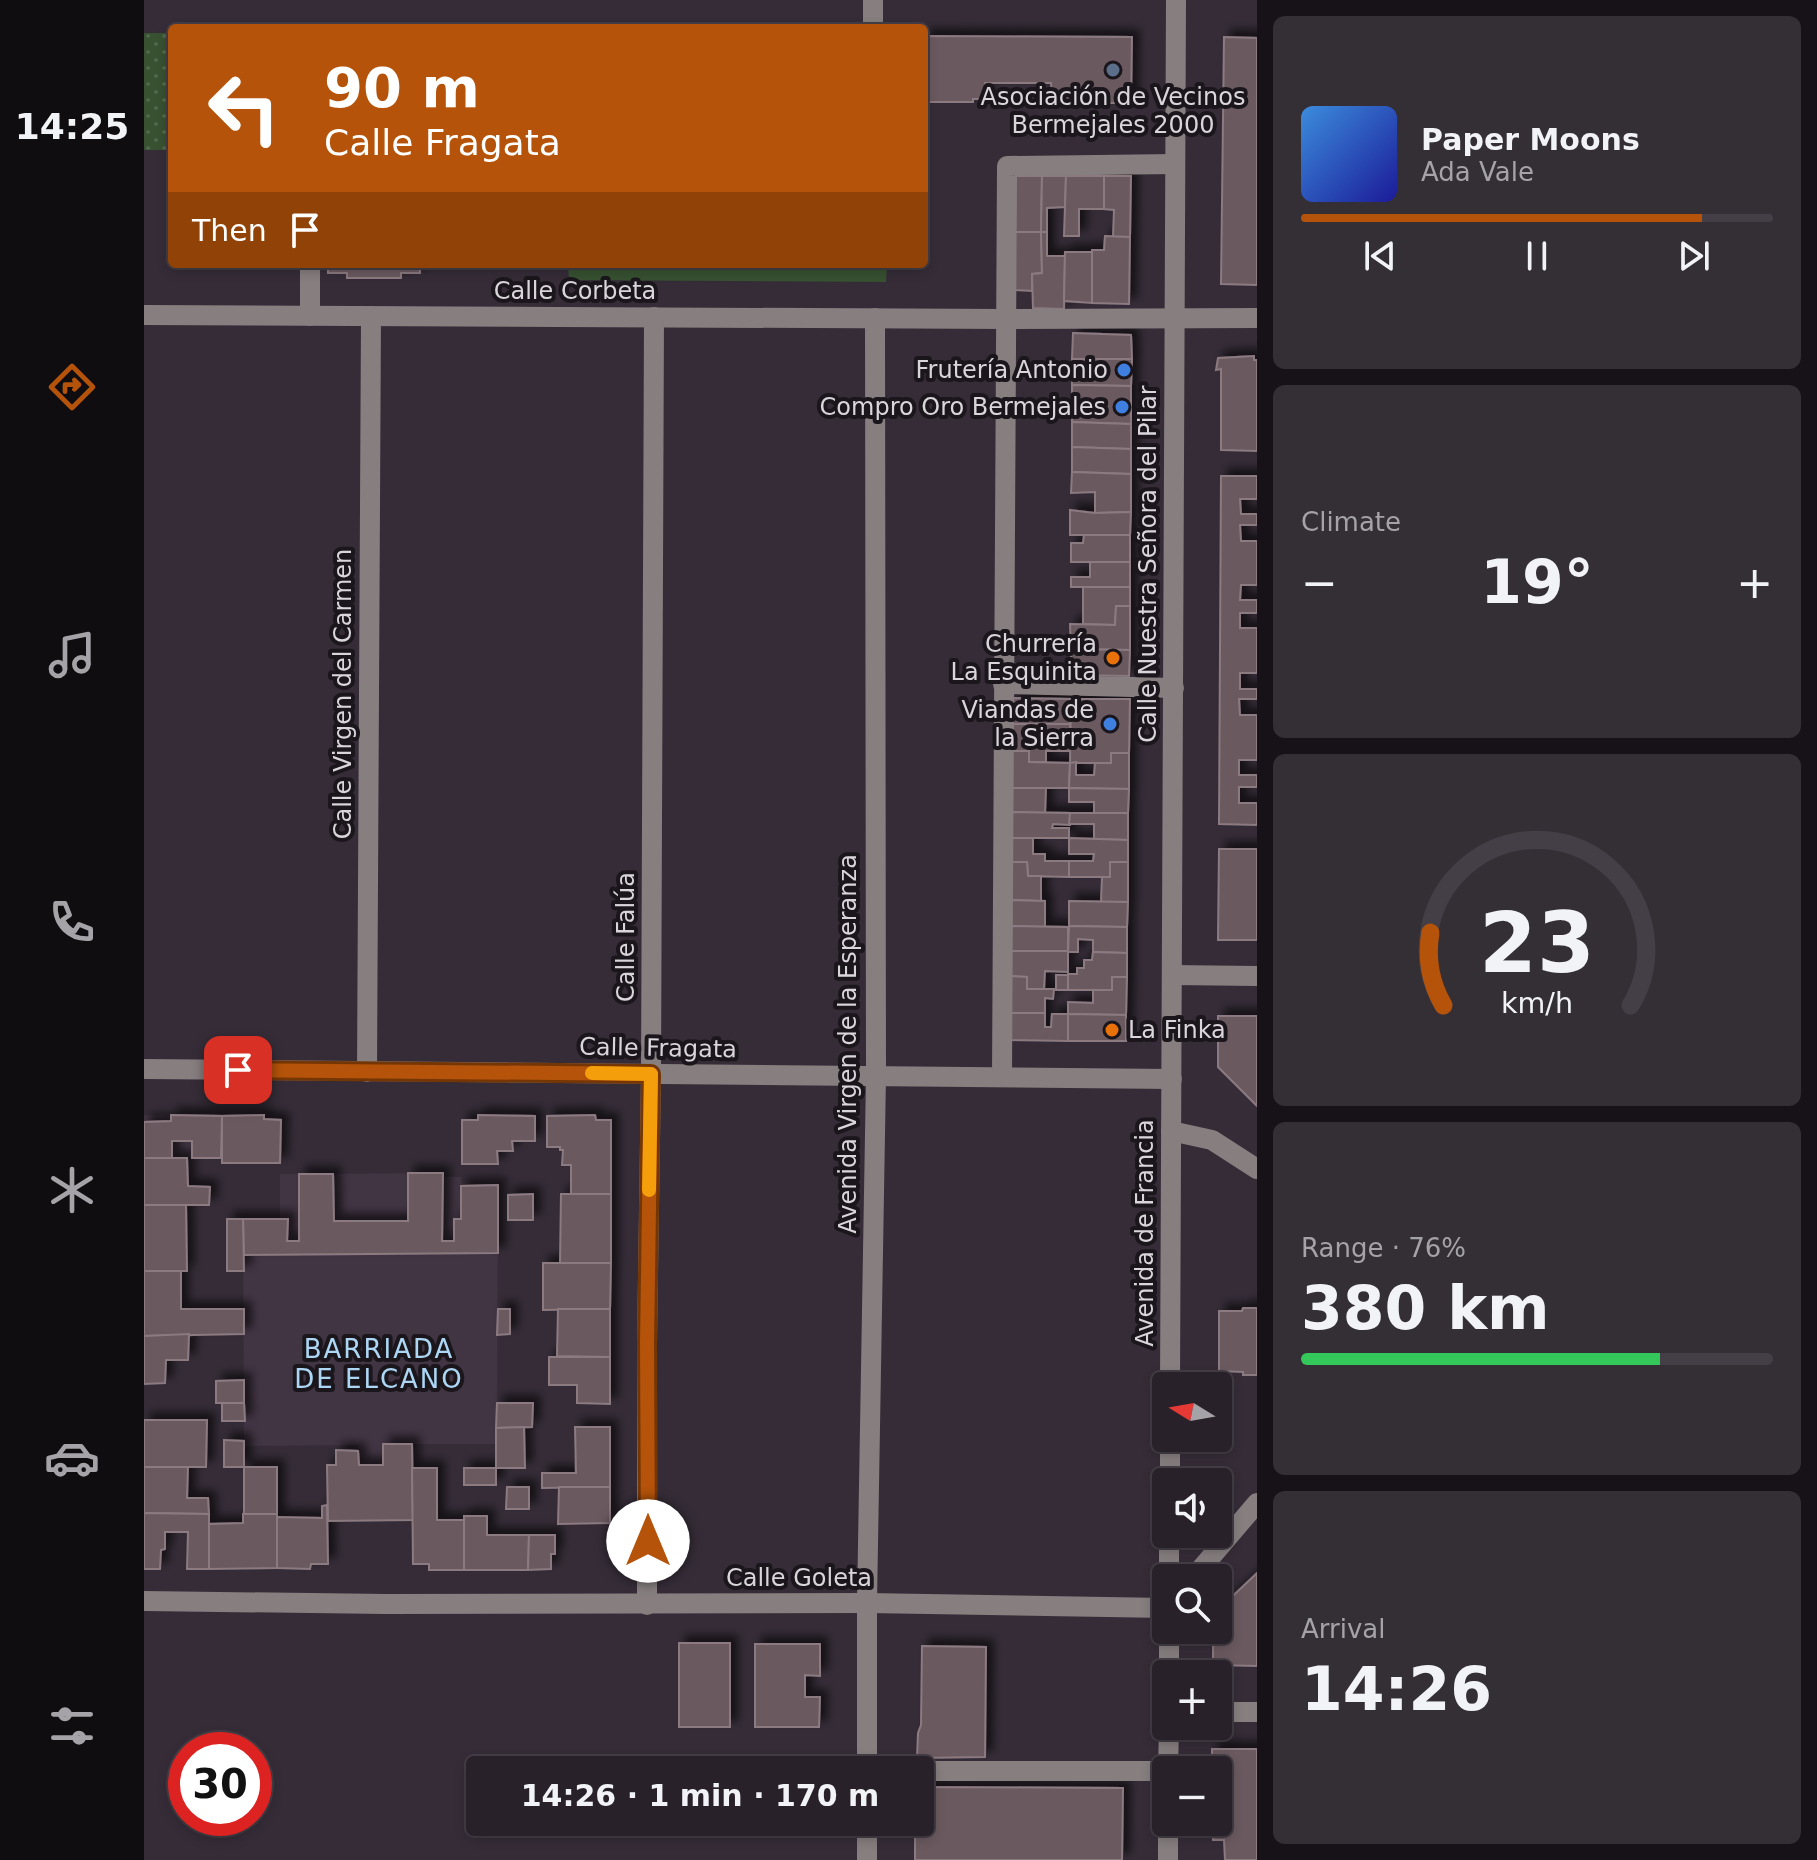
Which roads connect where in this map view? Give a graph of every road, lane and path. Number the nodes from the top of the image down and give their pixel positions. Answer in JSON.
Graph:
{"nodes":[{"id":1,"x":873,"y":0,"type":"edge"},
{"id":2,"x":1176,"y":0,"type":"edge"},
{"id":3,"x":873,"y":24,"type":"edge"},
{"id":4,"x":1175,"y":164,"type":"junction"},
{"id":5,"x":310,"y":268,"type":"edge"},
{"id":6,"x":144,"y":315,"type":"edge"},
{"id":7,"x":310,"y":316,"type":"junction"},
{"id":8,"x":371,"y":316,"type":"junction"},
{"id":9,"x":654,"y":317,"type":"junction"},
{"id":10,"x":875,"y":318,"type":"junction"},
{"id":11,"x":1175,"y":318,"type":"junction"},
{"id":12,"x":1257,"y":318,"type":"edge"},
{"id":13,"x":1005,"y":319,"type":"junction"},
{"id":14,"x":1003,"y":684,"type":"junction"},
{"id":15,"x":1174,"y":688,"type":"junction"},
{"id":16,"x":1172,"y":975,"type":"junction"},
{"id":17,"x":1257,"y":976,"type":"edge"},
{"id":18,"x":144,"y":1069,"type":"edge"},
{"id":19,"x":367,"y":1072,"type":"junction"},
{"id":20,"x":651,"y":1074,"type":"junction"},
{"id":21,"x":876,"y":1076,"type":"junction"},
{"id":22,"x":1002,"y":1077,"type":"junction"},
{"id":23,"x":1172,"y":1079,"type":"junction"},
{"id":24,"x":1171,"y":1131,"type":"junction"},
{"id":25,"x":1257,"y":1169,"type":"edge"},
{"id":26,"x":1170,"y":1372,"type":"edge"},
{"id":27,"x":1257,"y":1503,"type":"edge"},
{"id":28,"x":1205,"y":1564,"type":"edge"},
{"id":29,"x":144,"y":1601,"type":"edge"},
{"id":30,"x":867,"y":1603,"type":"junction"},
{"id":31,"x":647,"y":1605,"type":"junction"},
{"id":32,"x":1152,"y":1608,"type":"edge"},
{"id":33,"x":1232,"y":1712,"type":"edge"},
{"id":34,"x":1257,"y":1712,"type":"edge"},
{"id":35,"x":867,"y":1756,"type":"edge"},
{"id":36,"x":1152,"y":1770,"type":"edge"},
{"id":37,"x":934,"y":1771,"type":"edge"},
{"id":38,"x":867,"y":1836,"type":"edge"},
{"id":39,"x":1168,"y":1836,"type":"edge"},
{"id":40,"x":867,"y":1860,"type":"edge"},
{"id":41,"x":1168,"y":1860,"type":"edge"}],
"edges":[{"from":1,"to":3,"type":"street"},
{"from":2,"to":4,"type":"street","name":"Calle Nuestra Señora del Pilar"},
{"from":4,"to":11,"type":"street","name":"Calle Nuestra Señora del Pilar"},
{"from":4,"to":13,"type":"street"},
{"from":5,"to":7,"type":"street"},
{"from":6,"to":7,"type":"street","name":"Calle Corbeta"},
{"from":7,"to":8,"type":"street","name":"Calle Corbeta"},
{"from":8,"to":9,"type":"street","name":"Calle Corbeta"},
{"from":8,"to":19,"type":"street","name":"Calle Virgen del Carmen"},
{"from":9,"to":10,"type":"street","name":"Calle Corbeta"},
{"from":9,"to":20,"type":"street","name":"Calle Falúa"},
{"from":10,"to":13,"type":"street","name":"Calle Corbeta"},
{"from":10,"to":21,"type":"street","name":"Avenida Virgen de la Esperanza"},
{"from":11,"to":12,"type":"street","name":"Calle Corbeta"},
{"from":11,"to":13,"type":"street","name":"Calle Corbeta"},
{"from":11,"to":15,"type":"street","name":"Calle Nuestra Señora del Pilar"},
{"from":13,"to":14,"type":"street"},
{"from":14,"to":15,"type":"street"},
{"from":14,"to":22,"type":"street"},
{"from":15,"to":16,"type":"street","name":"Calle Nuestra Señora del Pilar"},
{"from":16,"to":17,"type":"street"},
{"from":16,"to":23,"type":"street","name":"Calle Nuestra Señora del Pilar"},
{"from":18,"to":19,"type":"street","name":"Calle Fragata"},
{"from":19,"to":20,"type":"street","name":"Calle Fragata"},
{"from":20,"to":21,"type":"street","name":"Calle Fragata"},
{"from":20,"to":31,"type":"street","name":"Calle Falúa"},
{"from":21,"to":22,"type":"street","name":"Calle Fragata"},
{"from":21,"to":30,"type":"street","name":"Avenida Virgen de la Esperanza"},
{"from":22,"to":23,"type":"street","name":"Calle Fragata"},
{"from":23,"to":24,"type":"street","name":"Avenida de Francia"},
{"from":24,"to":25,"type":"street"},
{"from":24,"to":26,"type":"street","name":"Avenida de Francia"},
{"from":27,"to":28,"type":"street"},
{"from":29,"to":31,"type":"street","name":"Calle Goleta"},
{"from":30,"to":31,"type":"street","name":"Calle Goleta"},
{"from":30,"to":32,"type":"street","name":"Calle Goleta"},
{"from":30,"to":35,"type":"street","name":"Avenida Virgen de la Esperanza"},
{"from":33,"to":34,"type":"street"},
{"from":36,"to":37,"type":"street"},
{"from":38,"to":40,"type":"street"},
{"from":39,"to":41,"type":"street"}]}
